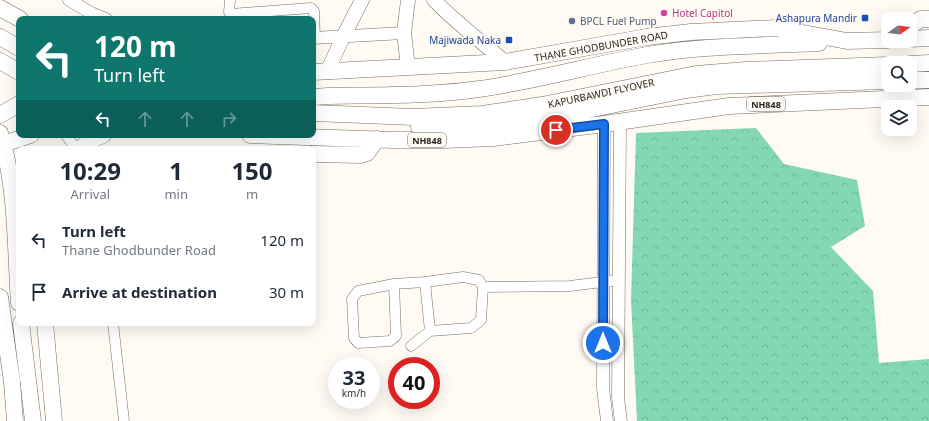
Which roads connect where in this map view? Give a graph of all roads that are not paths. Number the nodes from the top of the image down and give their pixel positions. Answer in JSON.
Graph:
{"nodes":[{"id":1,"x":69,"y":0,"type":"edge"},
{"id":2,"x":230,"y":0,"type":"edge"},
{"id":3,"x":362,"y":0,"type":"edge"},
{"id":4,"x":408,"y":0,"type":"edge"},
{"id":5,"x":434,"y":0,"type":"edge"},
{"id":6,"x":0,"y":8,"type":"edge"},
{"id":7,"x":98,"y":16,"type":"edge"},
{"id":8,"x":315,"y":16,"type":"edge"},
{"id":9,"x":16,"y":17,"type":"edge"},
{"id":10,"x":404,"y":33,"type":"junction"},
{"id":11,"x":0,"y":37,"type":"edge"},
{"id":12,"x":343,"y":37,"type":"junction"},
{"id":13,"x":316,"y":38,"type":"edge"},
{"id":14,"x":881,"y":40,"type":"edge"},
{"id":15,"x":917,"y":40,"type":"edge"},
{"id":16,"x":846,"y":41,"type":"junction"},
{"id":17,"x":929,"y":43,"type":"edge"},
{"id":18,"x":16,"y":46,"type":"edge"},
{"id":19,"x":0,"y":61,"type":"edge"},
{"id":20,"x":505,"y":62,"type":"junction"},
{"id":21,"x":929,"y":63,"type":"edge"},
{"id":22,"x":917,"y":64,"type":"edge"},
{"id":23,"x":881,"y":65,"type":"edge"},
{"id":24,"x":408,"y":68,"type":"junction"},
{"id":25,"x":16,"y":70,"type":"edge"},
{"id":26,"x":320,"y":72,"type":"edge"},
{"id":27,"x":917,"y":80,"type":"edge"},
{"id":28,"x":929,"y":80,"type":"edge"},
{"id":29,"x":881,"y":81,"type":"edge"},
{"id":30,"x":316,"y":97,"type":"edge"},
{"id":31,"x":929,"y":97,"type":"edge"},
{"id":32,"x":16,"y":106,"type":"edge"},
{"id":33,"x":316,"y":113,"type":"edge"},
{"id":34,"x":0,"y":115,"type":"edge"},
{"id":35,"x":620,"y":122,"type":"junction"},
{"id":36,"x":316,"y":124,"type":"edge"},
{"id":37,"x":604,"y":124,"type":"junction"},
{"id":38,"x":316,"y":137,"type":"edge"},
{"id":39,"x":16,"y":138,"type":"edge"},
{"id":40,"x":96,"y":138,"type":"edge"},
{"id":41,"x":377,"y":139,"type":"junction"},
{"id":42,"x":1,"y":141,"type":"edge"},
{"id":43,"x":84,"y":146,"type":"edge"},
{"id":44,"x":316,"y":154,"type":"edge"},
{"id":45,"x":13,"y":161,"type":"edge"},
{"id":46,"x":16,"y":255,"type":"edge"},
{"id":47,"x":618,"y":280,"type":"junction"},
{"id":48,"x":425,"y":282,"type":"junction"},
{"id":49,"x":604,"y":282,"type":"junction"},
{"id":50,"x":394,"y":284,"type":"junction"},
{"id":51,"x":483,"y":287,"type":"junction"},
{"id":52,"x":0,"y":297,"type":"edge"},
{"id":53,"x":21,"y":326,"type":"edge"},
{"id":54,"x":45,"y":326,"type":"edge"},
{"id":55,"x":113,"y":326,"type":"edge"},
{"id":56,"x":430,"y":331,"type":"junction"},
{"id":57,"x":411,"y":346,"type":"dead end"},
{"id":58,"x":6,"y":386,"type":"edge"},
{"id":59,"x":29,"y":386,"type":"junction"},
{"id":60,"x":619,"y":405,"type":"junction"},
{"id":61,"x":605,"y":406,"type":"junction"},
{"id":62,"x":15,"y":421,"type":"edge"},
{"id":63,"x":33,"y":421,"type":"edge"},
{"id":64,"x":54,"y":421,"type":"edge"},
{"id":65,"x":124,"y":421,"type":"edge"},
{"id":66,"x":607,"y":421,"type":"edge"},
{"id":67,"x":621,"y":421,"type":"edge"}],
"edges":[{"from":1,"to":7,"type":"street"},
{"from":2,"to":8,"type":"street"},
{"from":3,"to":12,"type":"main road"},
{"from":4,"to":10,"type":"main road"},
{"from":5,"to":20,"type":"main road"},
{"from":6,"to":9,"type":"highway"},
{"from":10,"to":12,"type":"street"},
{"from":10,"to":24,"type":"main road"},
{"from":11,"to":18,"type":"highway"},
{"from":12,"to":13,"type":"street"},
{"from":12,"to":26,"type":"main road"},
{"from":14,"to":16,"type":"highway","name":"THANE GHODBUNDER ROAD"},
{"from":15,"to":17,"type":"highway"},
{"from":16,"to":20,"type":"highway","name":"THANE GHODBUNDER ROAD"},
{"from":16,"to":30,"type":"highway"},
{"from":19,"to":25,"type":"highway"},
{"from":20,"to":24,"type":"highway","name":"THANE GHODBUNDER ROAD"},
{"from":21,"to":22,"type":"highway"},
{"from":23,"to":33,"type":"highway","name":"KAPURBAWDI FLYOVER"},
{"from":24,"to":26,"type":"highway","name":"THANE GHODBUNDER ROAD"},
{"from":27,"to":28,"type":"highway"},
{"from":29,"to":36,"type":"highway","name":"KAPURBAWDI FLYOVER"},
{"from":31,"to":35,"type":"highway","number":"NH848"},
{"from":32,"to":34,"type":"highway"},
{"from":35,"to":37,"type":"highway","number":"NH848"},
{"from":35,"to":47,"type":"street"},
{"from":37,"to":41,"type":"highway","number":"NH848"},
{"from":37,"to":49,"type":"street"},
{"from":38,"to":41,"type":"highway","number":"NH848"},
{"from":39,"to":42,"type":"highway"},
{"from":40,"to":43,"type":"highway"},
{"from":41,"to":44,"type":"highway"},
{"from":42,"to":45,"type":"highway"},
{"from":45,"to":46,"type":"highway"},
{"from":47,"to":49,"type":"street"},
{"from":47,"to":60,"type":"street"},
{"from":48,"to":50,"type":"street"},
{"from":48,"to":51,"type":"street"},
{"from":48,"to":56,"type":"street"},
{"from":49,"to":51,"type":"street"},
{"from":49,"to":61,"type":"street"},
{"from":50,"to":50,"type":"street"},
{"from":51,"to":56,"type":"street"},
{"from":52,"to":58,"type":"highway"},
{"from":53,"to":59,"type":"highway"},
{"from":54,"to":64,"type":"highway"},
{"from":55,"to":65,"type":"street"},
{"from":56,"to":57,"type":"street"},
{"from":58,"to":59,"type":"highway"},
{"from":58,"to":62,"type":"highway","bridge":true},
{"from":59,"to":63,"type":"highway"},
{"from":60,"to":61,"type":"street"},
{"from":60,"to":67,"type":"street"},
{"from":61,"to":66,"type":"street"}]}
